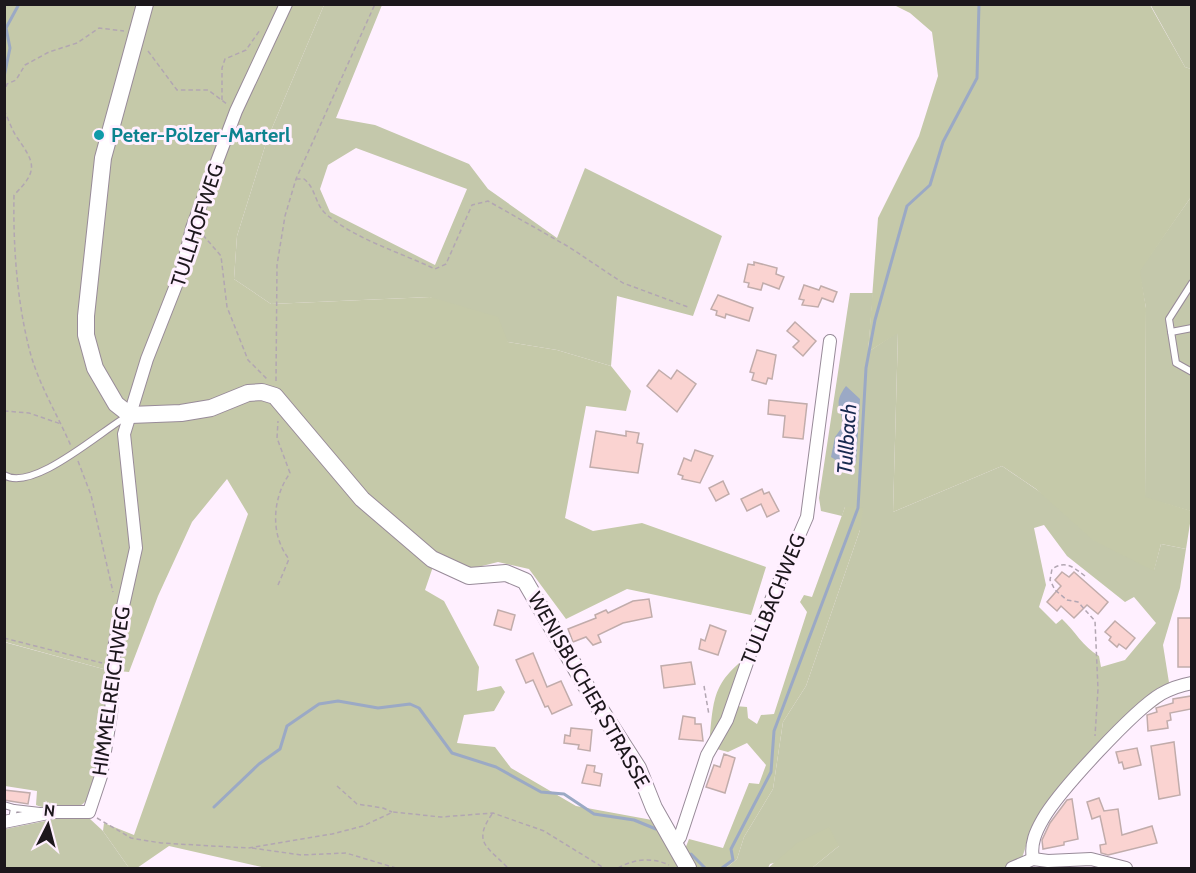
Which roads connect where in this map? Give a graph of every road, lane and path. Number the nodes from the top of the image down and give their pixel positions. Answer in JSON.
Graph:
{"nodes":[{"id":1,"x":145,"y":4,"type":"edge"},
{"id":2,"x":286,"y":4,"type":"edge"},
{"id":3,"x":375,"y":4,"type":"edge"},
{"id":4,"x":265,"y":24,"type":"dead end"},
{"id":5,"x":222,"y":100,"type":"dead end"},
{"id":6,"x":4,"y":110,"type":"edge"},
{"id":7,"x":296,"y":179,"type":"junction"},
{"id":8,"x":192,"y":228,"type":"junction"},
{"id":9,"x":1191,"y":283,"type":"edge"},
{"id":10,"x":688,"y":307,"type":"dead end"},
{"id":11,"x":1191,"y":328,"type":"edge"},
{"id":12,"x":1171,"y":332,"type":"junction"},
{"id":13,"x":830,"y":341,"type":"dead end"},
{"id":14,"x":1191,"y":372,"type":"edge"},
{"id":15,"x":278,"y":394,"type":"junction"},
{"id":16,"x":4,"y":411,"type":"edge"},
{"id":17,"x":130,"y":415,"type":"junction"},
{"id":18,"x":61,"y":424,"type":"junction"},
{"id":19,"x":74,"y":453,"type":"junction"},
{"id":20,"x":4,"y":475,"type":"edge"},
{"id":21,"x":1084,"y":576,"type":"dead end"},
{"id":22,"x":278,"y":585,"type":"dead end"},
{"id":23,"x":114,"y":596,"type":"dead end"},
{"id":24,"x":4,"y":638,"type":"edge"},
{"id":25,"x":114,"y":665,"type":"junction"},
{"id":26,"x":1191,"y":683,"type":"edge"},
{"id":27,"x":704,"y":686,"type":"dead end"},
{"id":28,"x":709,"y":715,"type":"dead end"},
{"id":29,"x":1101,"y":751,"type":"junction"},
{"id":30,"x":337,"y":786,"type":"dead end"},
{"id":31,"x":4,"y":805,"type":"edge"},
{"id":32,"x":89,"y":812,"type":"junction"},
{"id":33,"x":393,"y":812,"type":"junction"},
{"id":34,"x":493,"y":813,"type":"junction"},
{"id":35,"x":10,"y":816,"type":"edge"},
{"id":36,"x":674,"y":845,"type":"junction"},
{"id":37,"x":248,"y":848,"type":"junction"},
{"id":38,"x":1034,"y":864,"type":"edge"},
{"id":39,"x":396,"y":868,"type":"edge"},
{"id":40,"x":508,"y":868,"type":"edge"},
{"id":41,"x":604,"y":868,"type":"edge"},
{"id":42,"x":618,"y":868,"type":"edge"},
{"id":43,"x":676,"y":868,"type":"edge"},
{"id":44,"x":688,"y":868,"type":"edge"},
{"id":45,"x":1012,"y":868,"type":"edge"},
{"id":46,"x":1126,"y":868,"type":"edge"}],
"edges":[{"from":1,"to":17,"type":"street"},
{"from":2,"to":8,"type":"street","name":"TULLHOFWEG"},
{"from":3,"to":7,"type":"path"},
{"from":4,"to":5,"type":"path"},
{"from":6,"to":18,"type":"path"},
{"from":7,"to":10,"type":"path"},
{"from":7,"to":15,"type":"path"},
{"from":8,"to":15,"type":"path"},
{"from":8,"to":17,"type":"street","name":"TULLHOFWEG"},
{"from":9,"to":12,"type":"lane"},
{"from":11,"to":12,"type":"lane"},
{"from":12,"to":14,"type":"lane"},
{"from":13,"to":36,"type":"street","name":"TULLBACHWEG"},
{"from":15,"to":17,"type":"street"},
{"from":15,"to":22,"type":"path"},
{"from":15,"to":36,"type":"street","name":"WENISBUCHER STRASSE"},
{"from":16,"to":18,"type":"path"},
{"from":17,"to":19,"type":"lane"},
{"from":17,"to":25,"type":"street","name":"HIMMELREICHWEG"},
{"from":18,"to":19,"type":"path"},
{"from":19,"to":20,"type":"lane"},
{"from":19,"to":23,"type":"path"},
{"from":21,"to":29,"type":"path"},
{"from":24,"to":25,"type":"path"},
{"from":25,"to":32,"type":"street","name":"HIMMELREICHWEG"},
{"from":26,"to":29,"type":"street"},
{"from":27,"to":28,"type":"path"},
{"from":29,"to":38,"type":"street"},
{"from":30,"to":33,"type":"path"},
{"from":31,"to":35,"type":"lane"},
{"from":32,"to":35,"type":"street"},
{"from":32,"to":37,"type":"path"},
{"from":33,"to":34,"type":"path"},
{"from":33,"to":37,"type":"path"},
{"from":34,"to":40,"type":"path"},
{"from":34,"to":41,"type":"path"},
{"from":36,"to":44,"type":"street","name":"WENISBUCHER STRASSE"},
{"from":37,"to":39,"type":"path"},
{"from":38,"to":45,"type":"street"},
{"from":38,"to":46,"type":"street"},
{"from":42,"to":43,"type":"path"}]}
